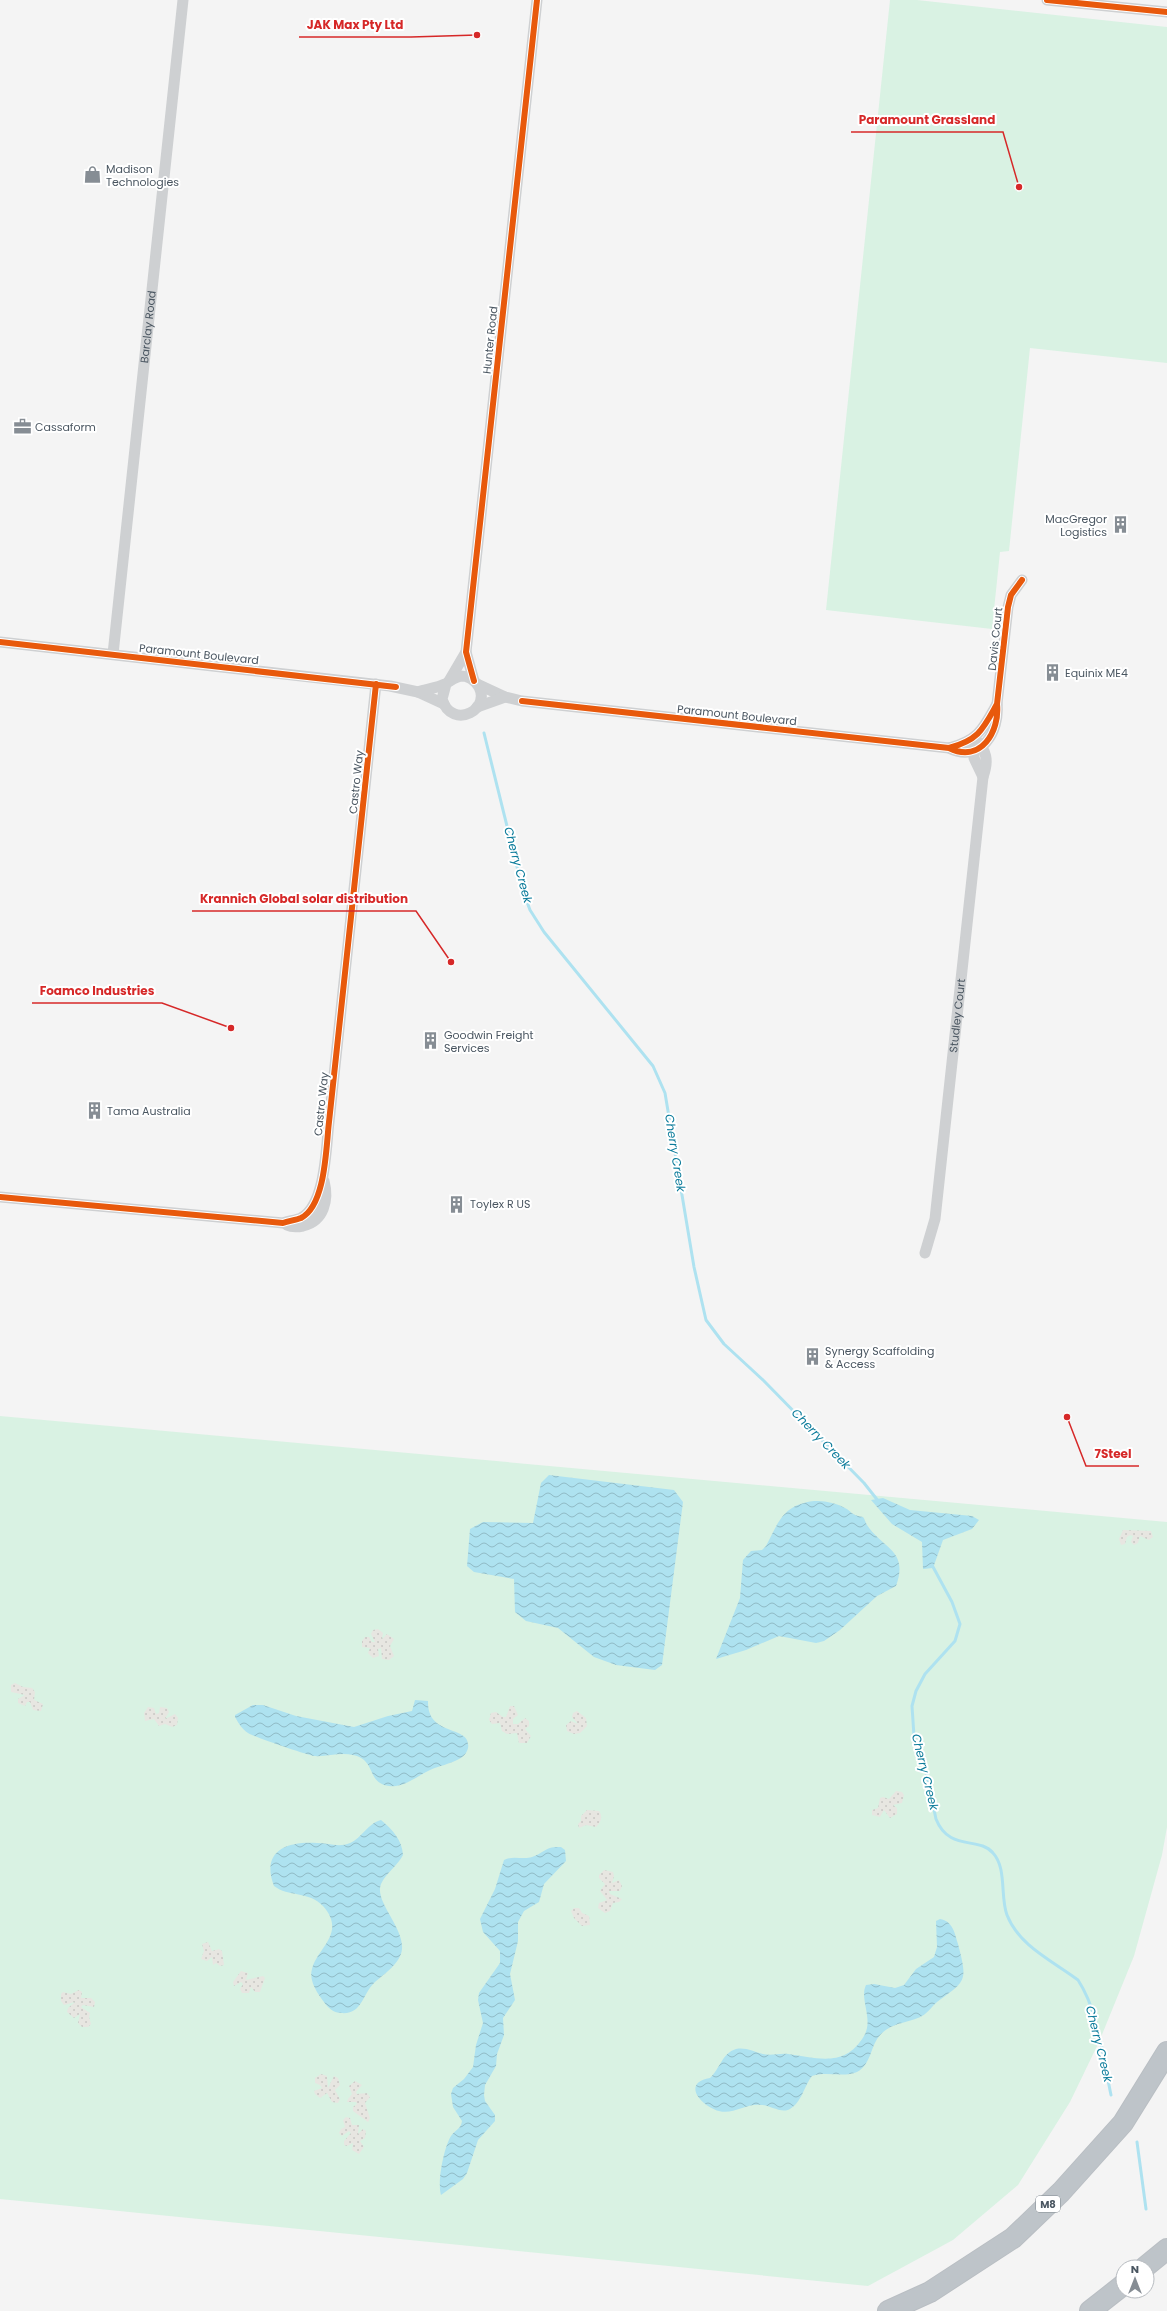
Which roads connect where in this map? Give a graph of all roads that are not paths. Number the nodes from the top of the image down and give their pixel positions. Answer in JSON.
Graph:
{"nodes":[{"id":1,"x":183,"y":0,"type":"edge"},
{"id":2,"x":537,"y":0,"type":"edge"},
{"id":3,"x":1047,"y":0,"type":"edge"},
{"id":4,"x":1167,"y":12,"type":"edge"},
{"id":5,"x":1022,"y":580,"type":"dead end"},
{"id":6,"x":0,"y":642,"type":"edge"},
{"id":7,"x":466,"y":652,"type":"junction"},
{"id":8,"x":113,"y":654,"type":"junction"},
{"id":9,"x":476,"y":682,"type":"junction"},
{"id":10,"x":447,"y":683,"type":"junction"},
{"id":11,"x":376,"y":684,"type":"junction"},
{"id":12,"x":418,"y":692,"type":"junction"},
{"id":13,"x":505,"y":697,"type":"junction"},
{"id":14,"x":444,"y":704,"type":"junction"},
{"id":15,"x":478,"y":707,"type":"junction"},
{"id":16,"x":977,"y":746,"type":"junction"},
{"id":17,"x":0,"y":1197,"type":"edge"},
{"id":18,"x":925,"y":1253,"type":"dead end"},
{"id":19,"x":1167,"y":2052,"type":"edge"},
{"id":20,"x":1167,"y":2249,"type":"edge"},
{"id":21,"x":1155,"y":2259,"type":"edge"},
{"id":22,"x":1115,"y":2291,"type":"edge"},
{"id":23,"x":888,"y":2311,"type":"edge"},
{"id":24,"x":1090,"y":2311,"type":"edge"}],
"edges":[{"from":1,"to":8,"type":"street","name":"Barclay Road"},
{"from":2,"to":7,"type":"street","name":"Hunter Road"},
{"from":3,"to":4,"type":"street"},
{"from":5,"to":16,"type":"street","name":"Davis Court"},
{"from":6,"to":8,"type":"street","name":"Paramount Boulevard"},
{"from":7,"to":9,"type":"street","name":"Hunter Road"},
{"from":7,"to":10,"type":"street","name":"Hunter Road"},
{"from":8,"to":11,"type":"street","name":"Paramount Boulevard"},
{"from":9,"to":10,"type":"street"},
{"from":9,"to":13,"type":"street","name":"Paramount Boulevard"},
{"from":9,"to":15,"type":"street"},
{"from":10,"to":12,"type":"street","name":"Paramount Boulevard"},
{"from":10,"to":14,"type":"street"},
{"from":11,"to":12,"type":"street","name":"Paramount Boulevard"},
{"from":11,"to":17,"type":"street","name":"Castro Way"},
{"from":12,"to":14,"type":"street","name":"Paramount Boulevard"},
{"from":13,"to":15,"type":"street"},
{"from":13,"to":16,"type":"street","name":"Paramount Boulevard"},
{"from":14,"to":15,"type":"street"},
{"from":16,"to":18,"type":"street","name":"Studley Court"},
{"from":19,"to":23,"type":"highway","number":"M8"},
{"from":20,"to":21,"type":"highway"},
{"from":22,"to":24,"type":"highway"}]}
